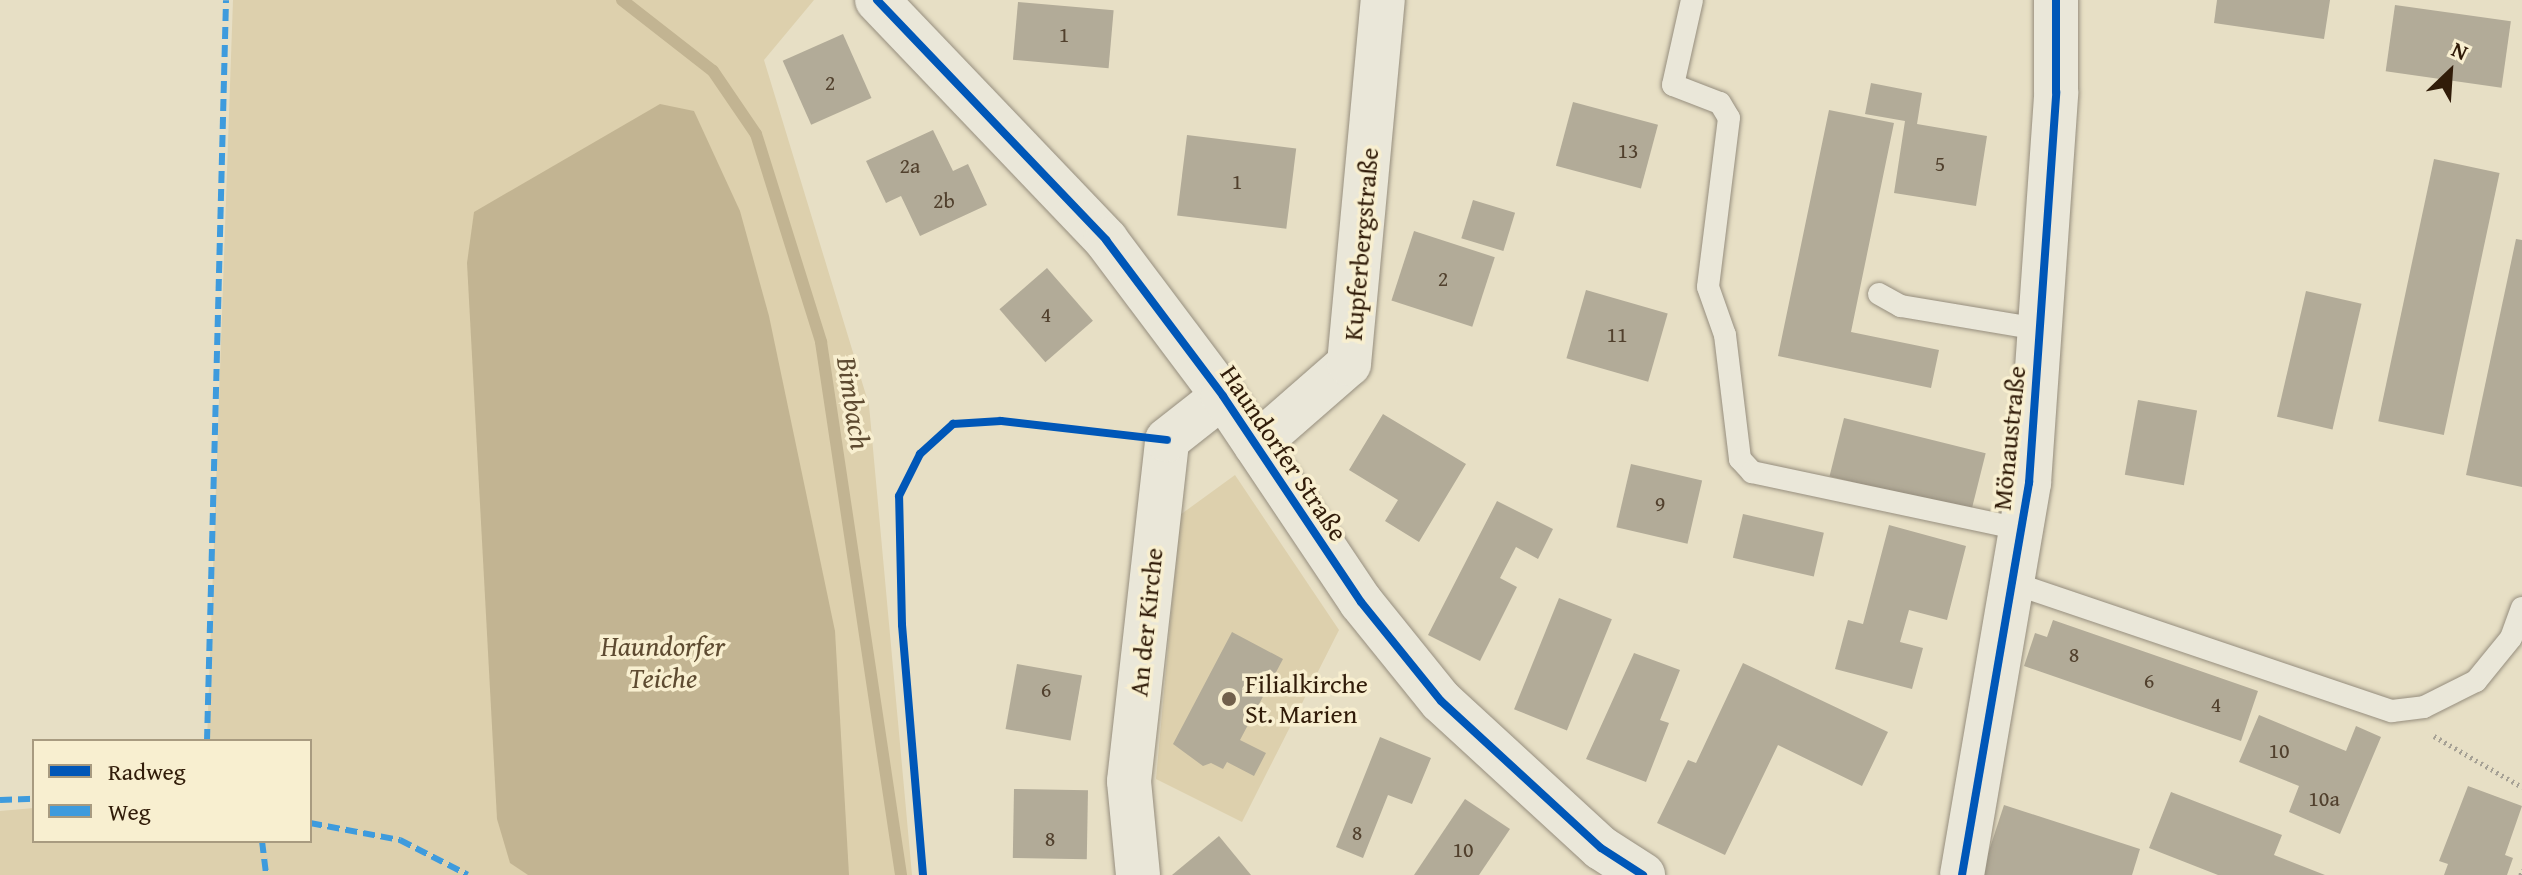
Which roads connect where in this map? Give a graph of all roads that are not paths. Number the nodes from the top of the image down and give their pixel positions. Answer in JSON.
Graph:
{"nodes":[{"id":1,"x":877,"y":0,"type":"edge"},
{"id":2,"x":1383,"y":0,"type":"edge"},
{"id":3,"x":1692,"y":0,"type":"edge"},
{"id":4,"x":2056,"y":0,"type":"edge"},
{"id":5,"x":1879,"y":294,"type":"dead end"},
{"id":6,"x":2039,"y":329,"type":"junction"},
{"id":7,"x":1223,"y":396,"type":"junction"},
{"id":8,"x":1256,"y":445,"type":"junction"},
{"id":9,"x":2020,"y":529,"type":"junction"},
{"id":10,"x":2010,"y":582,"type":"junction"},
{"id":11,"x":2522,"y":608,"type":"edge"},
{"id":12,"x":1138,"y":875,"type":"edge"},
{"id":13,"x":1643,"y":875,"type":"edge"},
{"id":14,"x":1962,"y":875,"type":"edge"}],
"edges":[{"from":1,"to":7,"type":"street","name":"Haundorfer Straße"},
{"from":2,"to":8,"type":"street","name":"Kupferbergstraße"},
{"from":3,"to":9,"type":"lane","name":"Mönaustraße"},
{"from":4,"to":6,"type":"street","name":"Mönaustraße"},
{"from":5,"to":6,"type":"lane"},
{"from":6,"to":9,"type":"street","name":"Mönaustraße"},
{"from":7,"to":8,"type":"street","name":"Haundorfer Straße"},
{"from":7,"to":12,"type":"street","name":"An der Kirche"},
{"from":8,"to":13,"type":"street","name":"Haundorfer Straße"},
{"from":9,"to":10,"type":"street","name":"Mönaustraße"},
{"from":10,"to":11,"type":"lane"},
{"from":10,"to":14,"type":"street","name":"Mönaustraße"}]}
